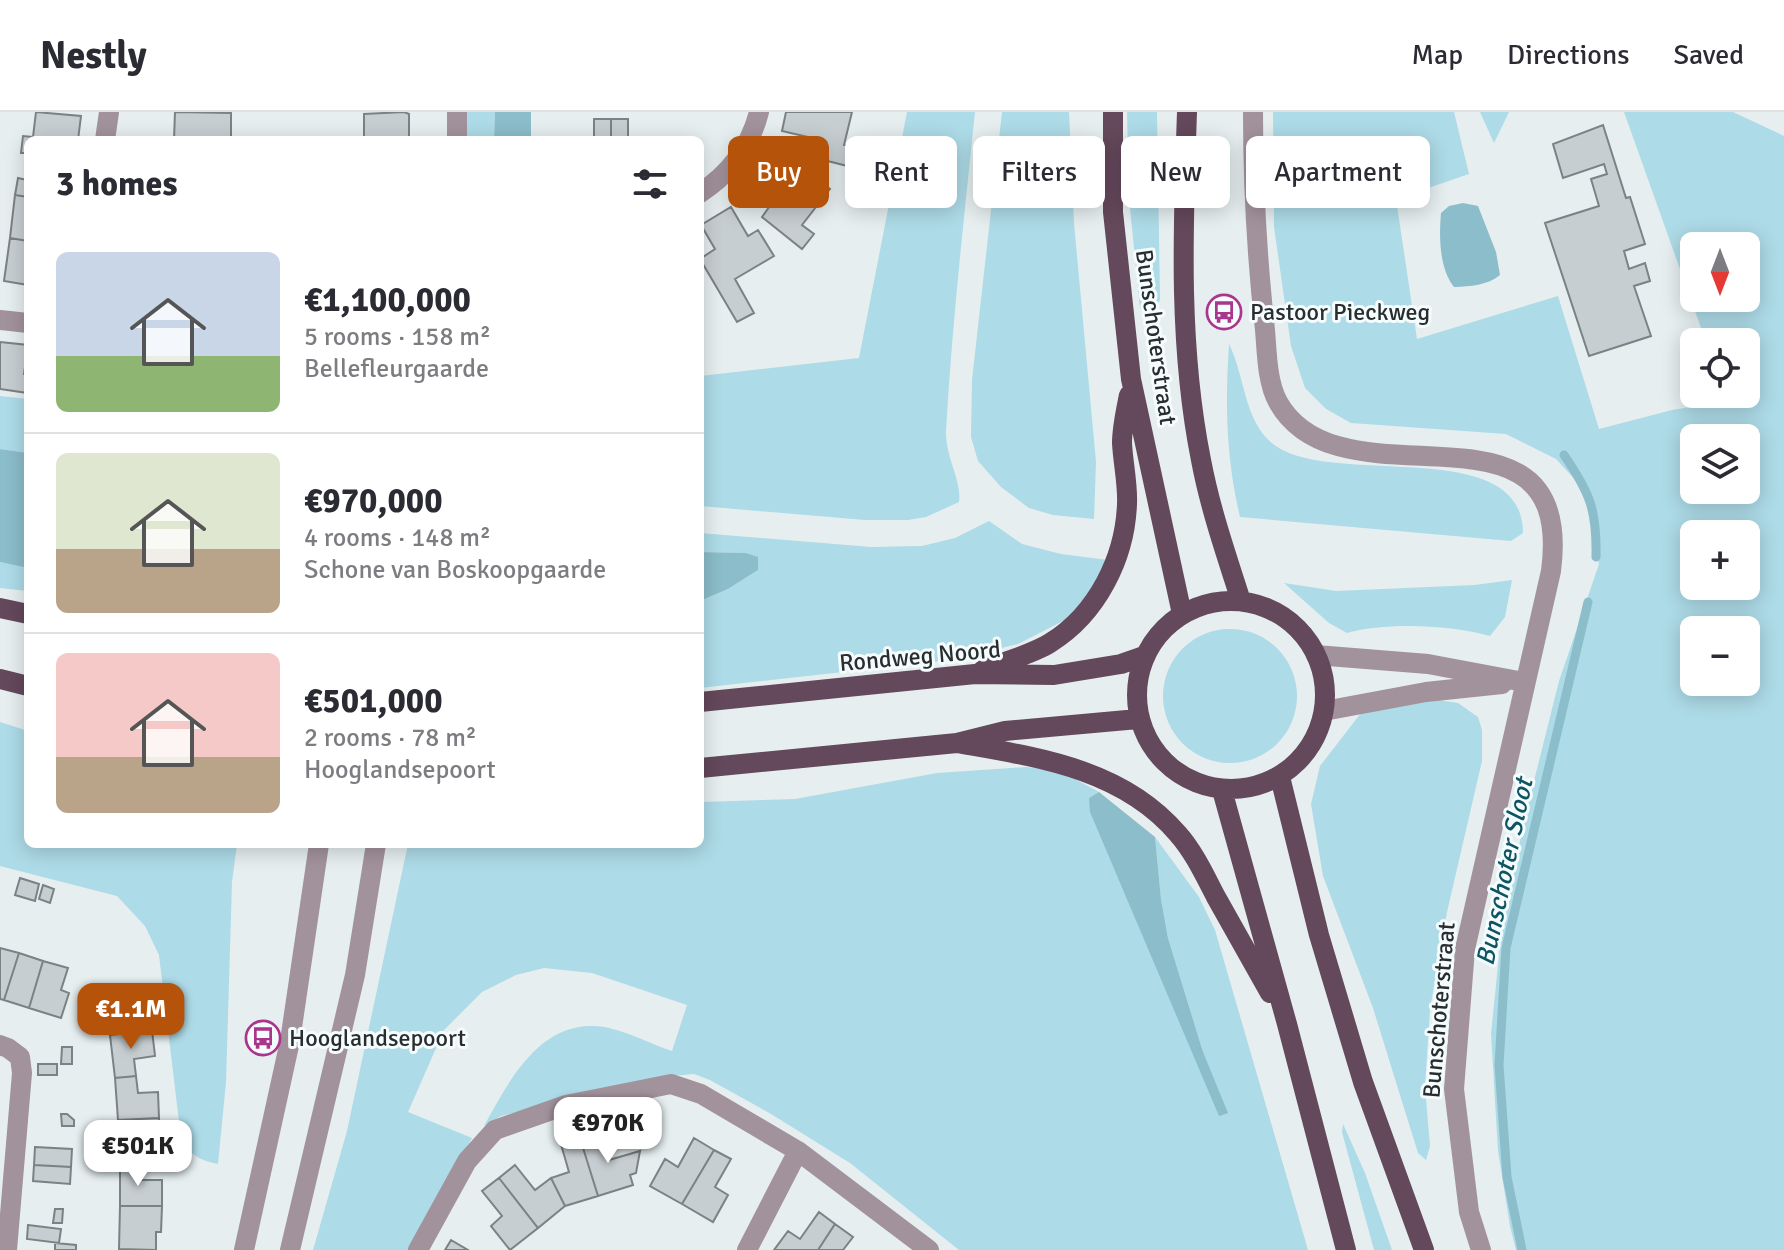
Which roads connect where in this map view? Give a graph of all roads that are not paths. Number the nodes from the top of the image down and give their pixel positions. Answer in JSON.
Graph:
{"nodes":[{"id":1,"x":109,"y":112,"type":"edge"},
{"id":2,"x":457,"y":112,"type":"edge"},
{"id":3,"x":759,"y":112,"type":"edge"},
{"id":4,"x":1113,"y":112,"type":"edge"},
{"id":5,"x":1187,"y":112,"type":"edge"},
{"id":6,"x":1253,"y":112,"type":"edge"},
{"id":7,"x":106,"y":136,"type":"edge"},
{"id":8,"x":457,"y":136,"type":"edge"},
{"id":9,"x":704,"y":190,"type":"edge"},
{"id":10,"x":0,"y":320,"type":"edge"},
{"id":11,"x":24,"y":323,"type":"edge"},
{"id":12,"x":1131,"y":379,"type":"junction"},
{"id":13,"x":1241,"y":601,"type":"junction"},
{"id":14,"x":0,"y":608,"type":"edge"},
{"id":15,"x":24,"y":613,"type":"edge"},
{"id":16,"x":1182,"y":614,"type":"junction"},
{"id":17,"x":1316,"y":655,"type":"junction"},
{"id":18,"x":1144,"y":656,"type":"junction"},
{"id":19,"x":975,"y":674,"type":"junction"},
{"id":20,"x":0,"y":679,"type":"edge"},
{"id":21,"x":1524,"y":682,"type":"junction"},
{"id":22,"x":24,"y":685,"type":"edge"},
{"id":23,"x":704,"y":702,"type":"edge"},
{"id":24,"x":1324,"y":711,"type":"junction"},
{"id":25,"x":1138,"y":719,"type":"junction"},
{"id":26,"x":957,"y":743,"type":"junction"},
{"id":27,"x":704,"y":768,"type":"edge"},
{"id":28,"x":1280,"y":777,"type":"junction"},
{"id":29,"x":1222,"y":790,"type":"junction"},
{"id":30,"x":318,"y":848,"type":"edge"},
{"id":31,"x":375,"y":848,"type":"edge"},
{"id":32,"x":1287,"y":1024,"type":"junction"},
{"id":33,"x":0,"y":1045,"type":"edge"},
{"id":34,"x":798,"y":1151,"type":"junction"},
{"id":35,"x":7,"y":1250,"type":"edge"},
{"id":36,"x":244,"y":1250,"type":"edge"},
{"id":37,"x":290,"y":1250,"type":"edge"},
{"id":38,"x":418,"y":1250,"type":"edge"},
{"id":39,"x":747,"y":1250,"type":"edge"},
{"id":40,"x":929,"y":1250,"type":"edge"},
{"id":41,"x":1346,"y":1250,"type":"edge"},
{"id":42,"x":1424,"y":1250,"type":"edge"},
{"id":43,"x":1481,"y":1250,"type":"edge"}],
"edges":[{"from":1,"to":7,"type":"street"},
{"from":2,"to":8,"type":"street"},
{"from":3,"to":9,"type":"street"},
{"from":4,"to":12,"type":"main road","name":"Bunschoterstraat"},
{"from":5,"to":13,"type":"main road","name":"Bunschoterstraat"},
{"from":6,"to":21,"type":"street","name":"Bunschoterstraat"},
{"from":10,"to":11,"type":"street"},
{"from":12,"to":16,"type":"main road","name":"Bunschoterstraat"},
{"from":12,"to":19,"type":"main road"},
{"from":13,"to":16,"type":"main road"},
{"from":13,"to":17,"type":"main road"},
{"from":14,"to":15,"type":"main road"},
{"from":16,"to":18,"type":"main road"},
{"from":17,"to":21,"type":"street"},
{"from":17,"to":24,"type":"main road"},
{"from":18,"to":19,"type":"main road","name":"Rondweg Noord"},
{"from":18,"to":25,"type":"main road"},
{"from":19,"to":23,"type":"main road","name":"Rondweg Noord"},
{"from":20,"to":22,"type":"main road"},
{"from":21,"to":24,"type":"street"},
{"from":21,"to":43,"type":"street","name":"Bunschoterstraat"},
{"from":24,"to":28,"type":"main road"},
{"from":25,"to":26,"type":"main road"},
{"from":25,"to":29,"type":"main road"},
{"from":26,"to":27,"type":"main road"},
{"from":26,"to":32,"type":"main road"},
{"from":28,"to":29,"type":"main road"},
{"from":28,"to":42,"type":"main road"},
{"from":29,"to":32,"type":"main road"},
{"from":30,"to":36,"type":"street"},
{"from":31,"to":37,"type":"street"},
{"from":32,"to":41,"type":"main road"},
{"from":33,"to":35,"type":"street"},
{"from":34,"to":38,"type":"street"},
{"from":34,"to":39,"type":"street"},
{"from":34,"to":40,"type":"street"}]}
